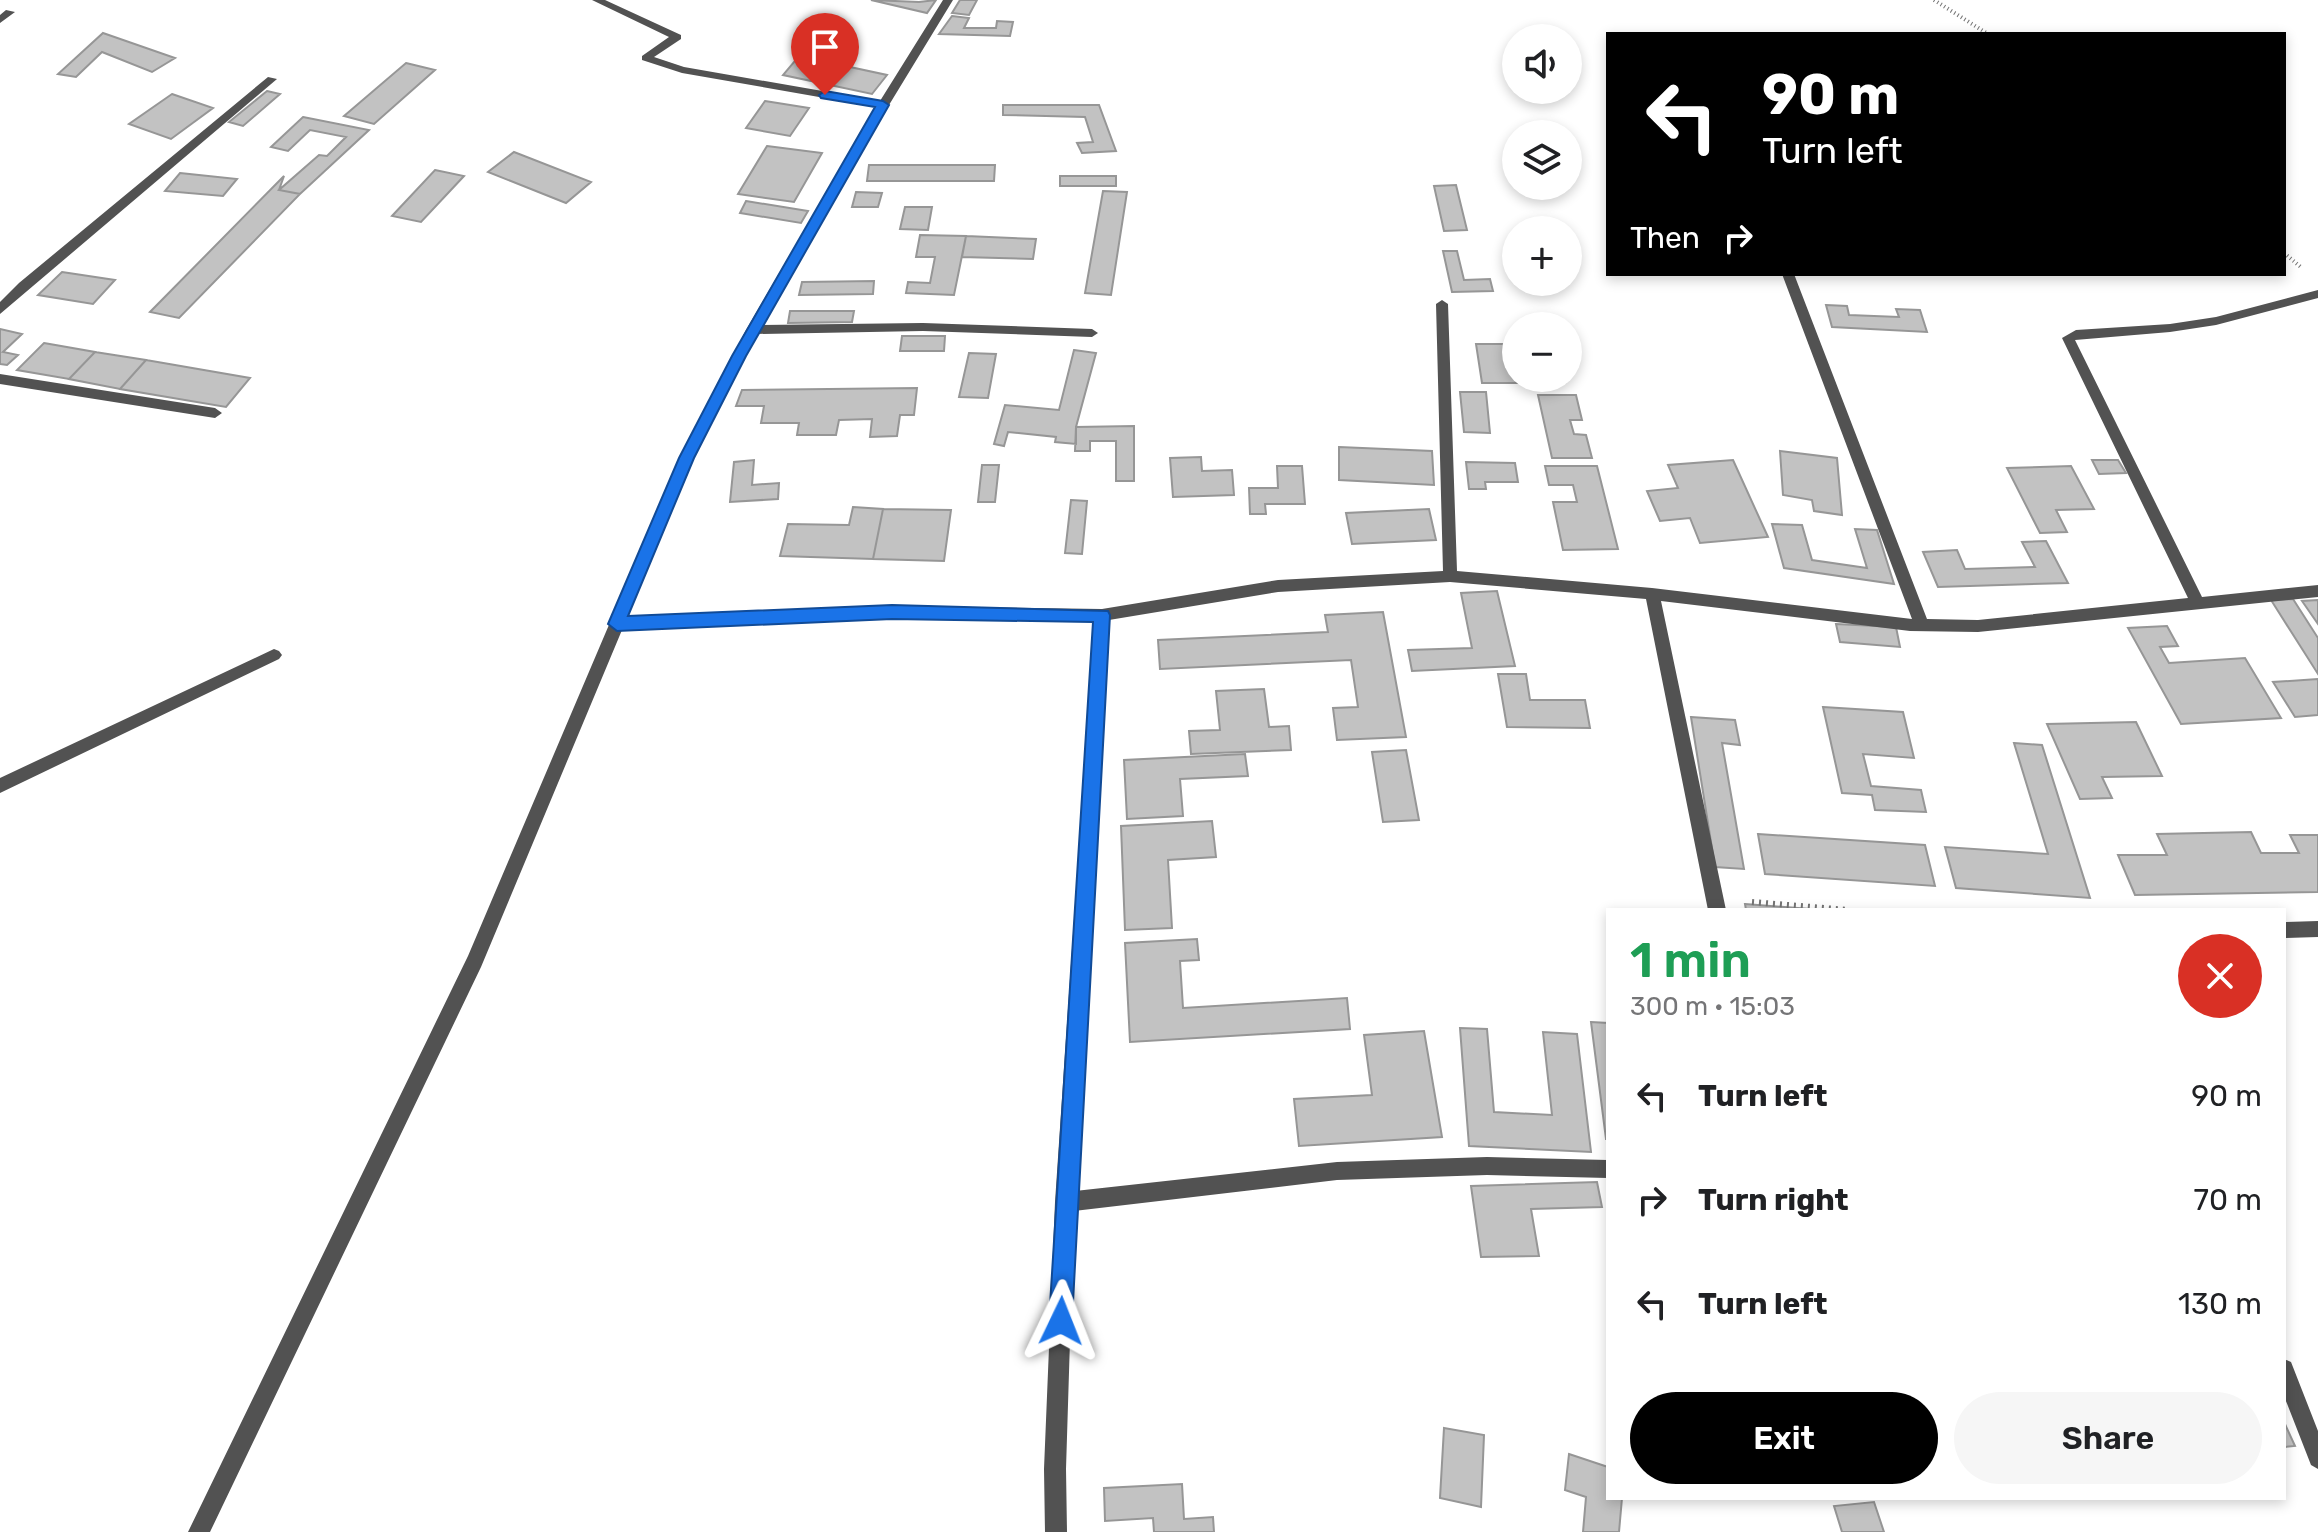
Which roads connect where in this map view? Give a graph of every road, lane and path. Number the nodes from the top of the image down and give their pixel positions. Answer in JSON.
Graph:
{"nodes":[{"id":1,"x":597,"y":0,"type":"edge"},
{"id":2,"x":948,"y":0,"type":"edge"},
{"id":3,"x":1934,"y":0,"type":"edge"},
{"id":4,"x":1985,"y":32,"type":"edge"},
{"id":5,"x":272,"y":79,"type":"dead end"},
{"id":6,"x":883,"y":105,"type":"junction"},
{"id":7,"x":1789,"y":276,"type":"edge"},
{"id":8,"x":2318,"y":294,"type":"edge"},
{"id":9,"x":1442,"y":304,"type":"dead end"},
{"id":10,"x":0,"y":310,"type":"edge"},
{"id":11,"x":752,"y":330,"type":"junction"},
{"id":12,"x":1092,"y":333,"type":"dead end"},
{"id":13,"x":0,"y":379,"type":"edge"},
{"id":14,"x":215,"y":413,"type":"dead end"},
{"id":15,"x":1450,"y":576,"type":"junction"},
{"id":16,"x":2318,"y":591,"type":"edge"},
{"id":17,"x":1652,"y":594,"type":"junction"},
{"id":18,"x":2198,"y":604,"type":"junction"},
{"id":19,"x":1102,"y":615,"type":"junction"},
{"id":20,"x":617,"y":624,"type":"junction"},
{"id":21,"x":1922,"y":625,"type":"junction"},
{"id":22,"x":274,"y":655,"type":"dead end"},
{"id":23,"x":0,"y":786,"type":"edge"},
{"id":24,"x":1716,"y":904,"type":"edge"},
{"id":25,"x":1804,"y":908,"type":"edge"},
{"id":26,"x":2318,"y":929,"type":"edge"},
{"id":27,"x":2286,"y":930,"type":"edge"},
{"id":28,"x":1606,"y":1169,"type":"edge"},
{"id":29,"x":1065,"y":1202,"type":"junction"},
{"id":30,"x":2286,"y":1374,"type":"edge"},
{"id":31,"x":2318,"y":1458,"type":"edge"},
{"id":32,"x":199,"y":1532,"type":"edge"},
{"id":33,"x":1056,"y":1532,"type":"edge"}],
"edges":[{"from":1,"to":6,"type":"street"},
{"from":2,"to":6,"type":"street"},
{"from":3,"to":4,"type":"path"},
{"from":5,"to":10,"type":"street"},
{"from":6,"to":11,"type":"street"},
{"from":7,"to":21,"type":"street"},
{"from":8,"to":18,"type":"street"},
{"from":9,"to":15,"type":"street"},
{"from":11,"to":12,"type":"street"},
{"from":11,"to":20,"type":"street"},
{"from":13,"to":14,"type":"street"},
{"from":15,"to":17,"type":"street"},
{"from":15,"to":19,"type":"street"},
{"from":16,"to":18,"type":"street"},
{"from":17,"to":21,"type":"street"},
{"from":17,"to":24,"type":"street"},
{"from":18,"to":21,"type":"street"},
{"from":19,"to":20,"type":"street"},
{"from":19,"to":29,"type":"street"},
{"from":20,"to":32,"type":"street"},
{"from":22,"to":23,"type":"street"},
{"from":24,"to":25,"type":"path"},
{"from":26,"to":27,"type":"street"},
{"from":28,"to":29,"type":"street"},
{"from":29,"to":33,"type":"street"},
{"from":30,"to":31,"type":"street"}]}
